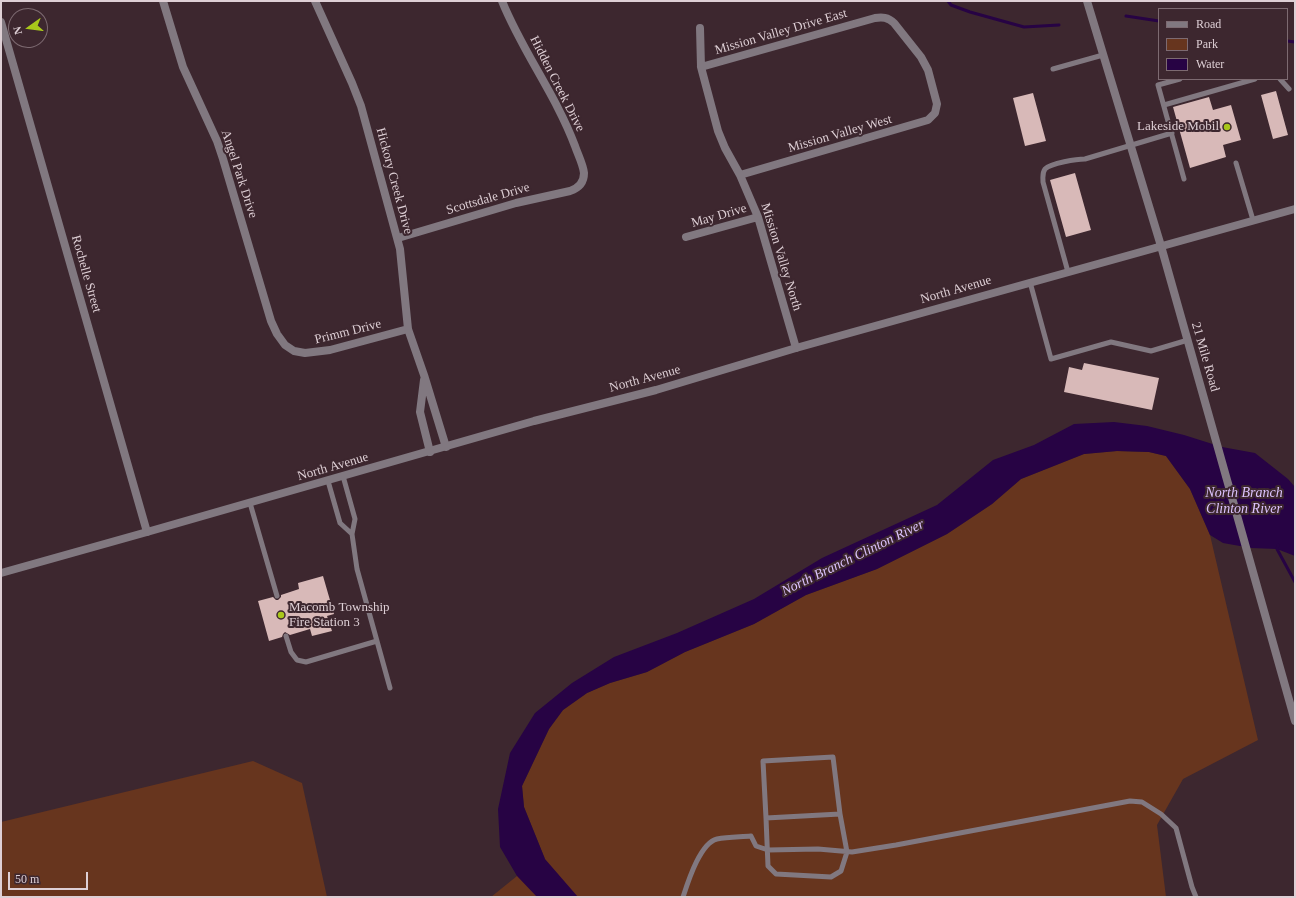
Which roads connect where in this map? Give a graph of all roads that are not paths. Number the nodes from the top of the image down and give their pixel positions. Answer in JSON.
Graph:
{"nodes":[{"id":1,"x":163,"y":1,"type":"edge"},
{"id":2,"x":314,"y":1,"type":"edge"},
{"id":3,"x":502,"y":1,"type":"edge"},
{"id":4,"x":1087,"y":1,"type":"edge"},
{"id":5,"x":1,"y":22,"type":"edge"},
{"id":6,"x":700,"y":28,"type":"dead end"},
{"id":7,"x":1103,"y":55,"type":"junction"},
{"id":8,"x":701,"y":67,"type":"junction"},
{"id":9,"x":1053,"y":69,"type":"dead end"},
{"id":10,"x":1176,"y":80,"type":"edge"},
{"id":11,"x":1252,"y":80,"type":"edge"},
{"id":12,"x":1281,"y":80,"type":"edge"},
{"id":13,"x":1289,"y":89,"type":"dead end"},
{"id":14,"x":937,"y":104,"type":"joint"},
{"id":15,"x":1164,"y":105,"type":"junction"},
{"id":16,"x":1172,"y":133,"type":"junction"},
{"id":17,"x":1131,"y":145,"type":"junction"},
{"id":18,"x":1236,"y":163,"type":"dead end"},
{"id":19,"x":740,"y":175,"type":"junction"},
{"id":20,"x":1184,"y":179,"type":"dead end"},
{"id":21,"x":582,"y":180,"type":"joint"},
{"id":22,"x":1295,"y":209,"type":"edge"},
{"id":23,"x":758,"y":217,"type":"junction"},
{"id":24,"x":1253,"y":220,"type":"junction"},
{"id":25,"x":686,"y":237,"type":"dead end"},
{"id":26,"x":398,"y":238,"type":"junction"},
{"id":27,"x":1160,"y":246,"type":"junction"},
{"id":28,"x":1068,"y":272,"type":"junction"},
{"id":29,"x":1030,"y":282,"type":"junction"},
{"id":30,"x":408,"y":329,"type":"junction"},
{"id":31,"x":1188,"y":340,"type":"junction"},
{"id":32,"x":796,"y":348,"type":"junction"},
{"id":33,"x":294,"y":352,"type":"joint"},
{"id":34,"x":424,"y":375,"type":"junction"},
{"id":35,"x":446,"y":447,"type":"junction"},
{"id":36,"x":430,"y":452,"type":"junction"},
{"id":37,"x":343,"y":476,"type":"junction"},
{"id":38,"x":328,"y":481,"type":"junction"},
{"id":39,"x":250,"y":503,"type":"junction"},
{"id":40,"x":147,"y":532,"type":"junction"},
{"id":41,"x":352,"y":534,"type":"junction"},
{"id":42,"x":1,"y":572,"type":"edge"},
{"id":43,"x":277,"y":596,"type":"dead end"},
{"id":44,"x":286,"y":636,"type":"dead end"},
{"id":45,"x":377,"y":641,"type":"junction"},
{"id":46,"x":390,"y":688,"type":"dead end"},
{"id":47,"x":1295,"y":721,"type":"edge"},
{"id":48,"x":840,"y":814,"type":"junction"},
{"id":49,"x":766,"y":818,"type":"junction"},
{"id":50,"x":768,"y":850,"type":"junction"},
{"id":51,"x":847,"y":852,"type":"junction"},
{"id":52,"x":683,"y":897,"type":"edge"},
{"id":53,"x":1196,"y":897,"type":"edge"}],
"edges":[{"from":1,"to":33,"type":"street","name":"Angel Park Drive"},
{"from":2,"to":26,"type":"street","name":"Hickory Creek Drive"},
{"from":3,"to":21,"type":"street","name":"Hidden Creek Drive"},
{"from":4,"to":7,"type":"street","name":"21 Mile Road"},
{"from":5,"to":40,"type":"street","name":"Rochelle Street"},
{"from":6,"to":8,"type":"street","name":"Mission Valley North"},
{"from":7,"to":9,"type":"lane"},
{"from":7,"to":17,"type":"street","name":"21 Mile Road"},
{"from":8,"to":14,"type":"street","name":"Mission Valley Drive East"},
{"from":8,"to":19,"type":"street","name":"Mission Valley North"},
{"from":10,"to":15,"type":"lane"},
{"from":11,"to":15,"type":"lane"},
{"from":12,"to":13,"type":"lane"},
{"from":14,"to":19,"type":"street","name":"Mission Valley West"},
{"from":15,"to":16,"type":"lane"},
{"from":16,"to":17,"type":"lane"},
{"from":16,"to":20,"type":"lane"},
{"from":17,"to":27,"type":"street","name":"21 Mile Road"},
{"from":17,"to":28,"type":"lane"},
{"from":18,"to":24,"type":"lane"},
{"from":19,"to":23,"type":"street","name":"Mission Valley North"},
{"from":21,"to":26,"type":"street","name":"Scottsdale Drive"},
{"from":22,"to":24,"type":"street","name":"North Avenue"},
{"from":23,"to":25,"type":"street","name":"May Drive"},
{"from":23,"to":32,"type":"street","name":"Mission Valley North"},
{"from":24,"to":27,"type":"street","name":"North Avenue"},
{"from":26,"to":30,"type":"street","name":"Hickory Creek Drive"},
{"from":27,"to":28,"type":"street","name":"North Avenue"},
{"from":27,"to":31,"type":"street","name":"21 Mile Road"},
{"from":28,"to":29,"type":"street","name":"North Avenue"},
{"from":29,"to":31,"type":"lane"},
{"from":29,"to":32,"type":"street","name":"North Avenue"},
{"from":30,"to":33,"type":"street","name":"Primm Drive"},
{"from":30,"to":34,"type":"street","name":"Hickory Creek Drive"},
{"from":31,"to":47,"type":"street","name":"21 Mile Road"},
{"from":32,"to":35,"type":"street","name":"North Avenue"},
{"from":34,"to":35,"type":"street","name":"Hickory Creek Drive"},
{"from":34,"to":36,"type":"street","name":"Hickory Creek Drive"},
{"from":35,"to":36,"type":"street","name":"North Avenue"},
{"from":36,"to":37,"type":"street","name":"North Avenue"},
{"from":37,"to":38,"type":"street","name":"North Avenue"},
{"from":37,"to":41,"type":"lane"},
{"from":38,"to":39,"type":"street","name":"North Avenue"},
{"from":38,"to":41,"type":"lane"},
{"from":39,"to":40,"type":"street","name":"North Avenue"},
{"from":39,"to":43,"type":"lane"},
{"from":40,"to":42,"type":"street","name":"North Avenue"},
{"from":41,"to":45,"type":"lane"},
{"from":44,"to":45,"type":"lane"},
{"from":45,"to":46,"type":"lane"},
{"from":48,"to":49,"type":"lane"},
{"from":48,"to":49,"type":"lane"},
{"from":48,"to":51,"type":"lane"},
{"from":49,"to":50,"type":"lane"},
{"from":50,"to":51,"type":"lane"},
{"from":50,"to":51,"type":"lane"},
{"from":50,"to":52,"type":"lane"},
{"from":51,"to":53,"type":"lane"}]}
